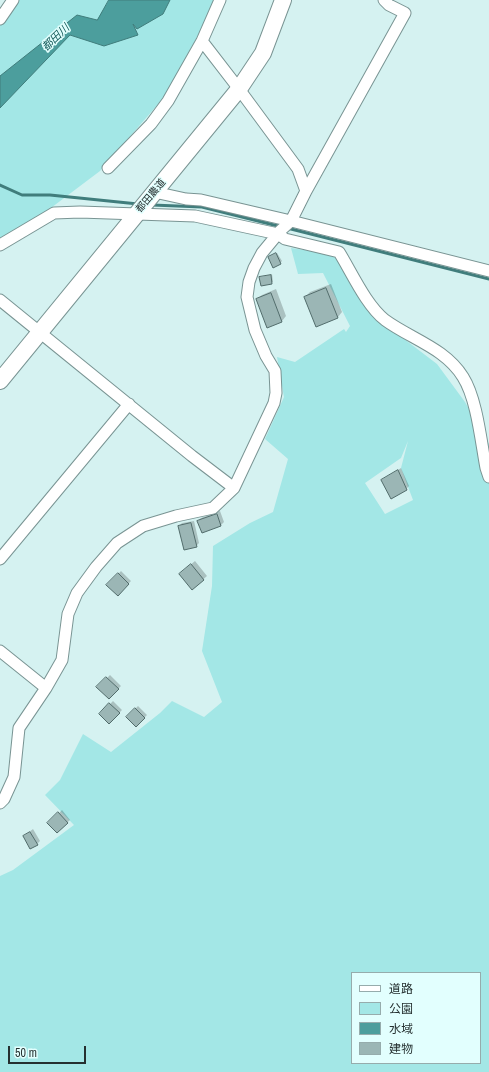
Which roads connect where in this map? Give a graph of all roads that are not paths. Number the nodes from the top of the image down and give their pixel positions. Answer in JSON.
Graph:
{"nodes":[{"id":1,"x":13,"y":0,"type":"edge"},
{"id":2,"x":220,"y":0,"type":"edge"},
{"id":3,"x":283,"y":0,"type":"edge"},
{"id":4,"x":384,"y":0,"type":"edge"},
{"id":5,"x":0,"y":19,"type":"edge"},
{"id":6,"x":202,"y":41,"type":"junction"},
{"id":7,"x":239,"y":89,"type":"junction"},
{"id":8,"x":108,"y":168,"type":"dead end"},
{"id":9,"x":306,"y":191,"type":"junction"},
{"id":10,"x":152,"y":194,"type":"junction"},
{"id":11,"x":137,"y":212,"type":"junction"},
{"id":12,"x":284,"y":227,"type":"junction"},
{"id":13,"x":0,"y":245,"type":"edge"},
{"id":14,"x":489,"y":272,"type":"edge"},
{"id":15,"x":0,"y":300,"type":"edge"},
{"id":16,"x":40,"y":332,"type":"junction"},
{"id":17,"x":0,"y":381,"type":"edge"},
{"id":18,"x":129,"y":404,"type":"junction"},
{"id":19,"x":489,"y":477,"type":"edge"},
{"id":20,"x":234,"y":488,"type":"junction"},
{"id":21,"x":0,"y":559,"type":"edge"},
{"id":22,"x":0,"y":651,"type":"edge"},
{"id":23,"x":46,"y":688,"type":"junction"},
{"id":24,"x":0,"y":803,"type":"edge"}],
"edges":[{"from":1,"to":5,"type":"street"},
{"from":2,"to":6,"type":"street"},
{"from":3,"to":7,"type":"street","name":"都田農道"},
{"from":4,"to":9,"type":"street"},
{"from":6,"to":7,"type":"street"},
{"from":6,"to":8,"type":"street"},
{"from":7,"to":9,"type":"street"},
{"from":7,"to":10,"type":"street","name":"都田農道"},
{"from":9,"to":12,"type":"street"},
{"from":10,"to":11,"type":"street","name":"都田農道"},
{"from":10,"to":12,"type":"street"},
{"from":11,"to":12,"type":"street"},
{"from":11,"to":13,"type":"street"},
{"from":11,"to":16,"type":"street","name":"都田農道"},
{"from":12,"to":14,"type":"street"},
{"from":12,"to":19,"type":"street"},
{"from":12,"to":20,"type":"street"},
{"from":15,"to":16,"type":"street"},
{"from":16,"to":17,"type":"street","name":"都田農道"},
{"from":16,"to":18,"type":"street"},
{"from":18,"to":20,"type":"street"},
{"from":18,"to":21,"type":"street"},
{"from":20,"to":23,"type":"street"},
{"from":22,"to":23,"type":"street"},
{"from":23,"to":24,"type":"street"}]}
